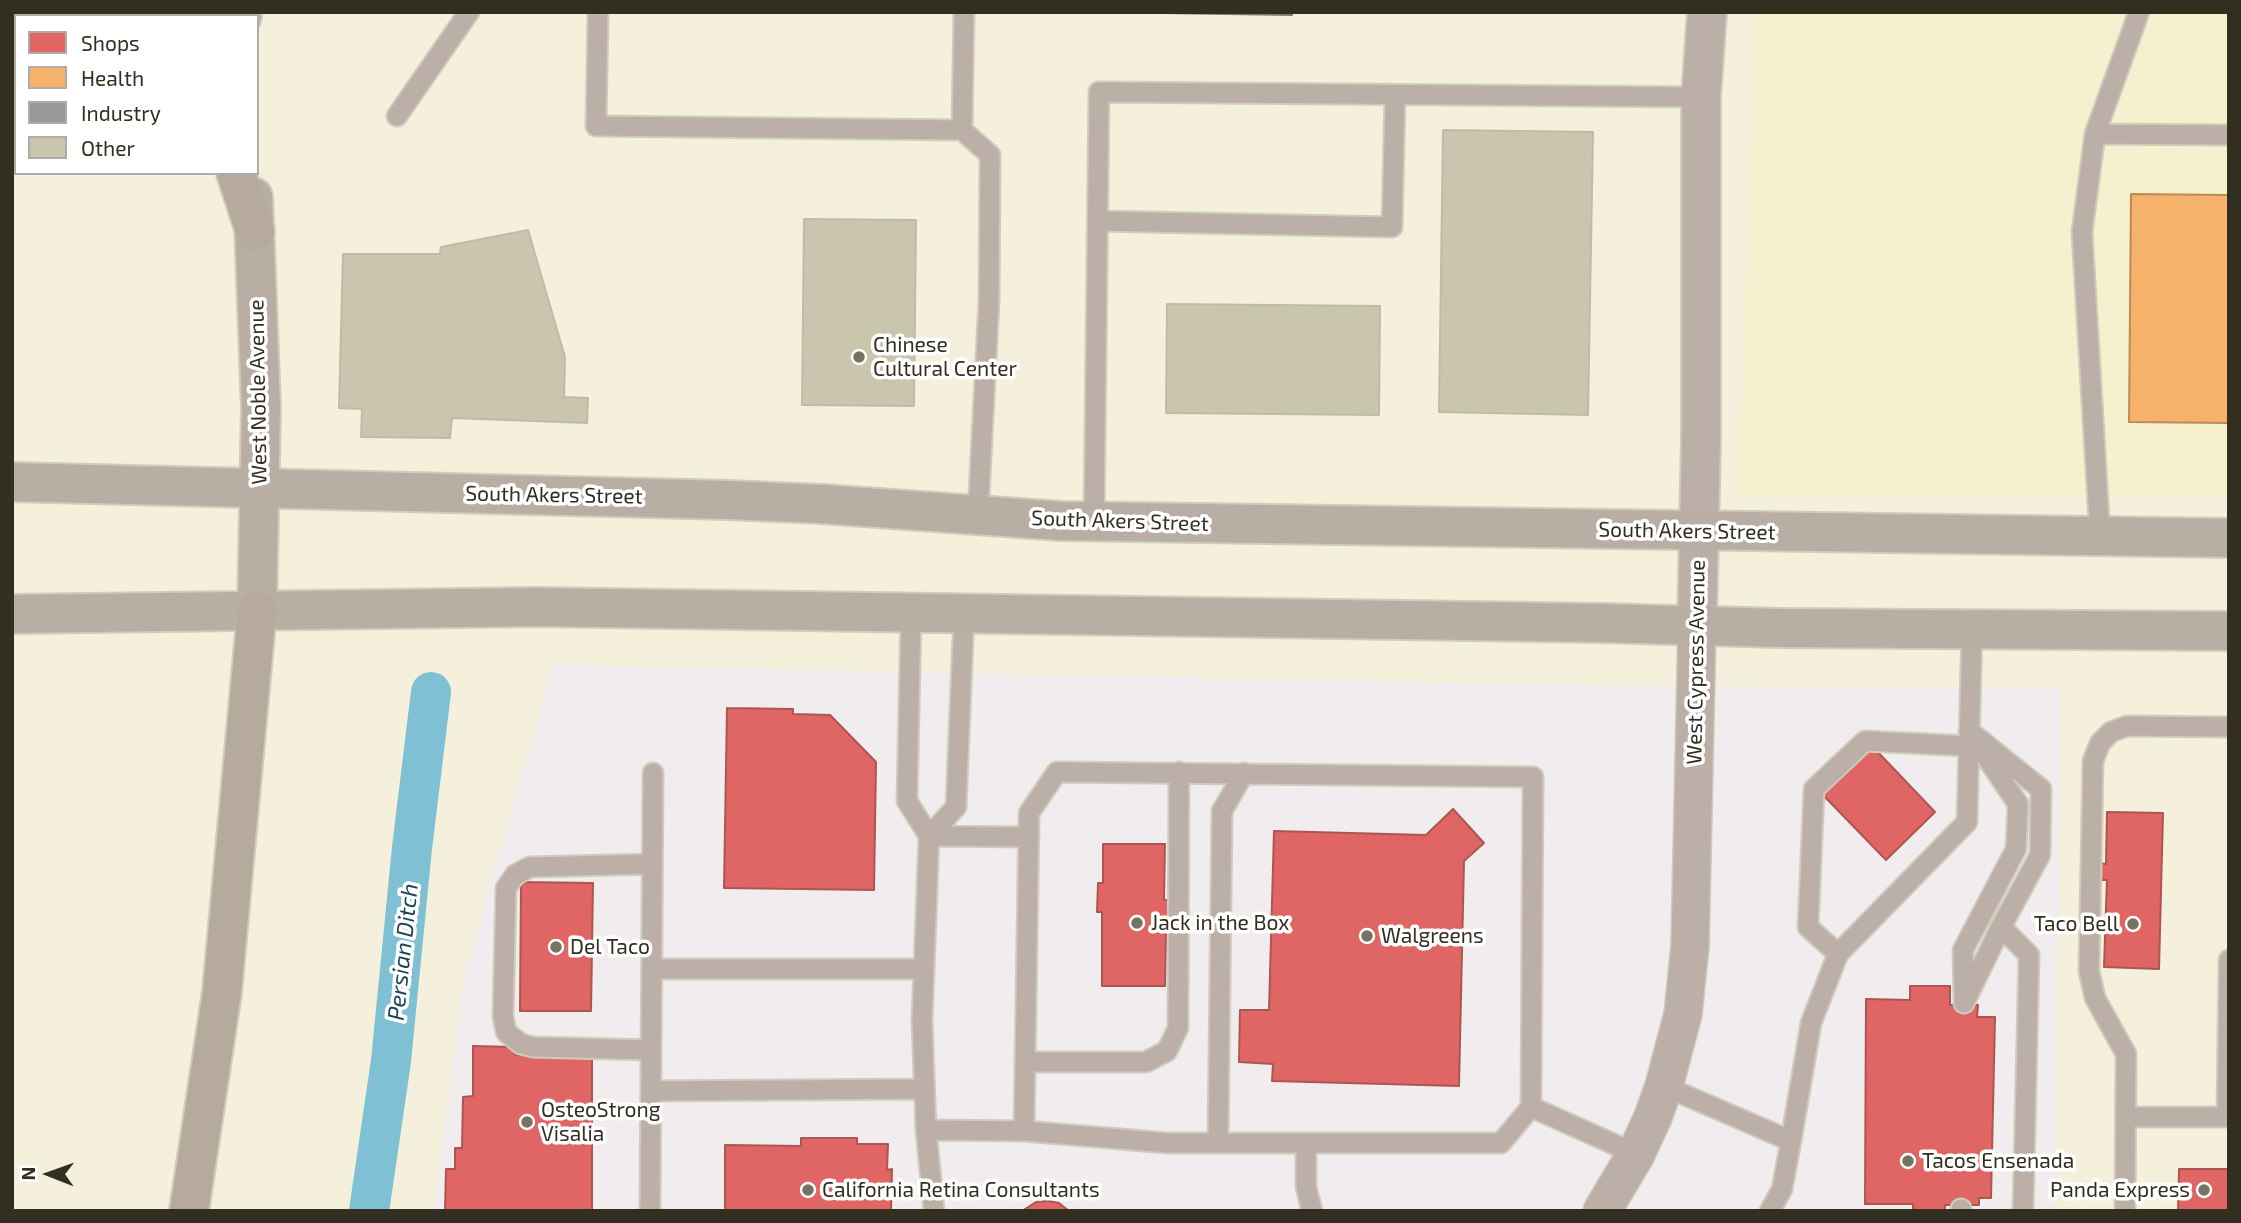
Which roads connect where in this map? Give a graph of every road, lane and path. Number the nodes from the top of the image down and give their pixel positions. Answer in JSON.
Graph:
{"nodes":[{"id":1,"x":469,"y":12,"type":"edge"},
{"id":2,"x":598,"y":12,"type":"edge"},
{"id":3,"x":964,"y":12,"type":"edge"},
{"id":4,"x":1707,"y":12,"type":"edge"},
{"id":5,"x":2139,"y":12,"type":"edge"},
{"id":6,"x":1395,"y":96,"type":"junction"},
{"id":7,"x":1701,"y":97,"type":"junction"},
{"id":8,"x":397,"y":116,"type":"dead end"},
{"id":9,"x":962,"y":130,"type":"junction"},
{"id":10,"x":2095,"y":134,"type":"junction"},
{"id":11,"x":2229,"y":135,"type":"edge"},
{"id":12,"x":237,"y":175,"type":"edge"},
{"id":13,"x":252,"y":175,"type":"edge"},
{"id":14,"x":1098,"y":221,"type":"junction"},
{"id":15,"x":255,"y":231,"type":"junction"},
{"id":16,"x":12,"y":482,"type":"edge"},
{"id":17,"x":261,"y":487,"type":"junction"},
{"id":18,"x":978,"y":514,"type":"junction"},
{"id":19,"x":1094,"y":522,"type":"junction"},
{"id":20,"x":1699,"y":532,"type":"junction"},
{"id":21,"x":2100,"y":537,"type":"junction"},
{"id":22,"x":2229,"y":538,"type":"edge"},
{"id":23,"x":257,"y":611,"type":"junction"},
{"id":24,"x":12,"y":614,"type":"edge"},
{"id":25,"x":911,"y":614,"type":"junction"},
{"id":26,"x":964,"y":615,"type":"junction"},
{"id":27,"x":1697,"y":626,"type":"junction"},
{"id":28,"x":1972,"y":629,"type":"junction"},
{"id":29,"x":2229,"y":631,"type":"edge"},
{"id":30,"x":2229,"y":727,"type":"edge"},
{"id":31,"x":1969,"y":738,"type":"junction"},
{"id":32,"x":1179,"y":772,"type":"junction"},
{"id":33,"x":653,"y":773,"type":"dead end"},
{"id":34,"x":1244,"y":774,"type":"junction"},
{"id":35,"x":929,"y":836,"type":"junction"},
{"id":36,"x":1029,"y":837,"type":"junction"},
{"id":37,"x":652,"y":864,"type":"junction"},
{"id":38,"x":2001,"y":927,"type":"junction"},
{"id":39,"x":1838,"y":954,"type":"junction"},
{"id":40,"x":2229,"y":960,"type":"edge"},
{"id":41,"x":652,"y":969,"type":"junction"},
{"id":42,"x":923,"y":969,"type":"junction"},
{"id":43,"x":651,"y":1050,"type":"junction"},
{"id":44,"x":1025,"y":1062,"type":"junction"},
{"id":45,"x":1664,"y":1086,"type":"junction"},
{"id":46,"x":924,"y":1089,"type":"junction"},
{"id":47,"x":651,"y":1091,"type":"junction"},
{"id":48,"x":1531,"y":1107,"type":"junction"},
{"id":49,"x":2126,"y":1117,"type":"junction"},
{"id":50,"x":2228,"y":1117,"type":"edge"},
{"id":51,"x":926,"y":1130,"type":"junction"},
{"id":52,"x":1024,"y":1131,"type":"junction"},
{"id":53,"x":1791,"y":1141,"type":"junction"},
{"id":54,"x":1218,"y":1142,"type":"junction"},
{"id":55,"x":1306,"y":1143,"type":"junction"},
{"id":56,"x":1636,"y":1154,"type":"junction"},
{"id":57,"x":189,"y":1211,"type":"edge"},
{"id":58,"x":650,"y":1211,"type":"edge"},
{"id":59,"x":934,"y":1211,"type":"edge"},
{"id":60,"x":1312,"y":1211,"type":"edge"},
{"id":61,"x":1602,"y":1211,"type":"edge"},
{"id":62,"x":1770,"y":1211,"type":"edge"},
{"id":63,"x":2023,"y":1211,"type":"edge"},
{"id":64,"x":2125,"y":1211,"type":"edge"}],
"edges":[{"from":1,"to":8,"type":"lane"},
{"from":2,"to":9,"type":"lane"},
{"from":3,"to":9,"type":"lane"},
{"from":4,"to":7,"type":"street","name":"West Cypress Avenue"},
{"from":5,"to":10,"type":"lane"},
{"from":6,"to":7,"type":"lane"},
{"from":6,"to":14,"type":"lane"},
{"from":6,"to":14,"type":"lane"},
{"from":7,"to":20,"type":"street","name":"West Cypress Avenue"},
{"from":9,"to":18,"type":"lane"},
{"from":10,"to":11,"type":"lane"},
{"from":10,"to":21,"type":"lane"},
{"from":12,"to":15,"type":"highway"},
{"from":13,"to":15,"type":"main road","name":"West Noble Avenue"},
{"from":14,"to":19,"type":"lane"},
{"from":15,"to":17,"type":"main road","name":"West Noble Avenue"},
{"from":16,"to":17,"type":"main road","name":"South Akers Street"},
{"from":17,"to":18,"type":"main road","name":"South Akers Street"},
{"from":17,"to":23,"type":"main road","name":"West Noble Avenue"},
{"from":18,"to":19,"type":"main road","name":"South Akers Street"},
{"from":19,"to":20,"type":"main road","name":"South Akers Street"},
{"from":20,"to":21,"type":"main road","name":"South Akers Street"},
{"from":20,"to":27,"type":"street","name":"West Cypress Avenue"},
{"from":21,"to":22,"type":"main road","name":"South Akers Street"},
{"from":23,"to":24,"type":"main road"},
{"from":23,"to":25,"type":"main road"},
{"from":23,"to":57,"type":"highway"},
{"from":25,"to":26,"type":"main road"},
{"from":25,"to":35,"type":"lane"},
{"from":26,"to":27,"type":"main road"},
{"from":26,"to":35,"type":"lane"},
{"from":27,"to":28,"type":"main road"},
{"from":27,"to":45,"type":"street","name":"West Cypress Avenue"},
{"from":28,"to":29,"type":"main road"},
{"from":28,"to":31,"type":"lane"},
{"from":30,"to":49,"type":"lane"},
{"from":31,"to":38,"type":"lane"},
{"from":31,"to":38,"type":"lane"},
{"from":31,"to":39,"type":"lane"},
{"from":31,"to":39,"type":"lane"},
{"from":32,"to":34,"type":"lane"},
{"from":32,"to":36,"type":"lane"},
{"from":32,"to":44,"type":"lane"},
{"from":33,"to":37,"type":"lane"},
{"from":34,"to":48,"type":"lane"},
{"from":34,"to":54,"type":"lane"},
{"from":35,"to":36,"type":"lane"},
{"from":35,"to":42,"type":"lane"},
{"from":36,"to":44,"type":"lane"},
{"from":37,"to":41,"type":"lane"},
{"from":37,"to":43,"type":"lane"},
{"from":38,"to":63,"type":"lane"},
{"from":39,"to":53,"type":"lane"},
{"from":40,"to":50,"type":"lane"},
{"from":41,"to":42,"type":"lane"},
{"from":41,"to":43,"type":"lane"},
{"from":42,"to":46,"type":"lane"},
{"from":43,"to":47,"type":"lane"},
{"from":44,"to":52,"type":"lane"},
{"from":45,"to":53,"type":"lane"},
{"from":45,"to":56,"type":"street","name":"West Cypress Avenue"},
{"from":46,"to":47,"type":"lane"},
{"from":46,"to":51,"type":"lane"},
{"from":47,"to":58,"type":"lane"},
{"from":48,"to":55,"type":"lane"},
{"from":48,"to":56,"type":"lane"},
{"from":49,"to":50,"type":"lane"},
{"from":49,"to":64,"type":"lane"},
{"from":51,"to":52,"type":"lane"},
{"from":51,"to":59,"type":"lane"},
{"from":52,"to":54,"type":"lane"},
{"from":53,"to":62,"type":"lane"},
{"from":54,"to":55,"type":"lane"},
{"from":55,"to":60,"type":"lane"},
{"from":56,"to":61,"type":"street","name":"West Cypress Avenue"}]}
